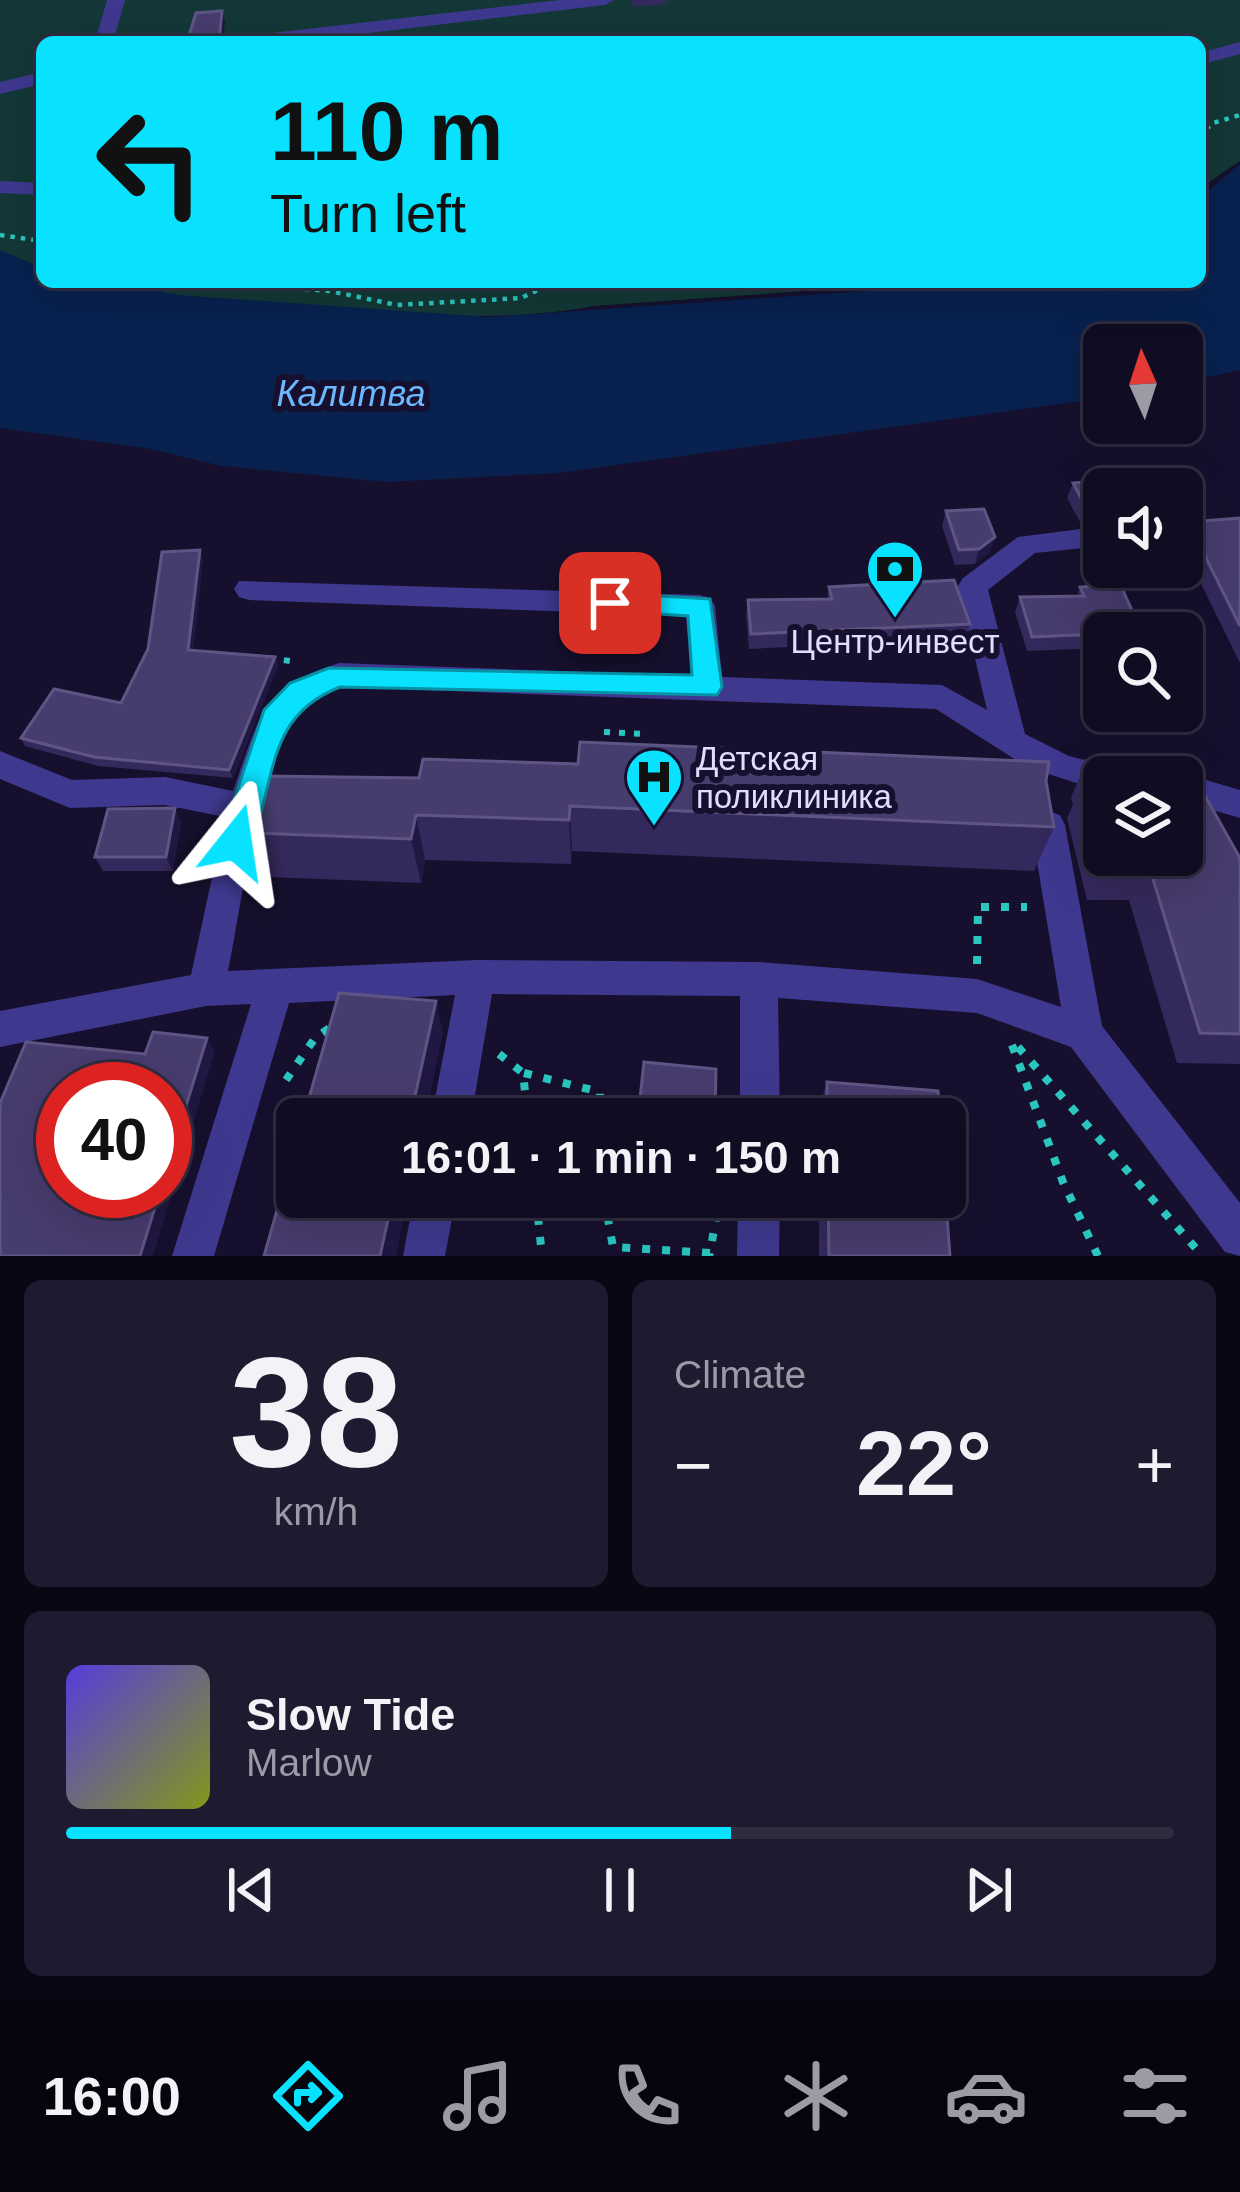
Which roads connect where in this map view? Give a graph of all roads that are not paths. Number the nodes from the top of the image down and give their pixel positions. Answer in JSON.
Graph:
{"nodes":[{"id":1,"x":116,"y":0,"type":"edge"},
{"id":2,"x":605,"y":0,"type":"edge"},
{"id":3,"x":106,"y":36,"type":"edge"},
{"id":4,"x":296,"y":36,"type":"edge"},
{"id":5,"x":1240,"y":48,"type":"edge"},
{"id":6,"x":1206,"y":57,"type":"edge"},
{"id":7,"x":36,"y":79,"type":"edge"},
{"id":8,"x":0,"y":88,"type":"edge"},
{"id":9,"x":0,"y":187,"type":"edge"},
{"id":10,"x":36,"y":189,"type":"edge"},
{"id":11,"x":1083,"y":538,"type":"edge"},
{"id":12,"x":249,"y":589,"type":"dead end"},
{"id":13,"x":707,"y":687,"type":"junction"},
{"id":14,"x":1010,"y":738,"type":"junction"},
{"id":15,"x":0,"y":764,"type":"edge"},
{"id":16,"x":1083,"y":772,"type":"edge"},
{"id":17,"x":1203,"y":793,"type":"edge"},
{"id":18,"x":1240,"y":804,"type":"edge"},
{"id":19,"x":244,"y":807,"type":"junction"},
{"id":20,"x":1048,"y":825,"type":"edge"},
{"id":21,"x":477,"y":977,"type":"junction"},
{"id":22,"x":759,"y":979,"type":"junction"},
{"id":23,"x":274,"y":986,"type":"junction"},
{"id":24,"x":206,"y":989,"type":"junction"},
{"id":25,"x":0,"y":1029,"type":"edge"},
{"id":26,"x":1084,"y":1033,"type":"junction"},
{"id":27,"x":455,"y":1098,"type":"edge"},
{"id":28,"x":760,"y":1098,"type":"edge"},
{"id":29,"x":431,"y":1218,"type":"edge"},
{"id":30,"x":759,"y":1218,"type":"edge"},
{"id":31,"x":1240,"y":1237,"type":"edge"},
{"id":32,"x":193,"y":1256,"type":"edge"},
{"id":33,"x":424,"y":1256,"type":"edge"},
{"id":34,"x":758,"y":1256,"type":"edge"}],
"edges":[{"from":1,"to":3,"type":"street"},
{"from":2,"to":4,"type":"street"},
{"from":5,"to":6,"type":"street"},
{"from":7,"to":8,"type":"street"},
{"from":9,"to":10,"type":"street"},
{"from":11,"to":14,"type":"street"},
{"from":12,"to":13,"type":"street"},
{"from":13,"to":14,"type":"street"},
{"from":13,"to":19,"type":"street"},
{"from":14,"to":16,"type":"street"},
{"from":15,"to":19,"type":"street"},
{"from":17,"to":18,"type":"street"},
{"from":19,"to":24,"type":"street"},
{"from":20,"to":26,"type":"street"},
{"from":21,"to":22,"type":"street"},
{"from":21,"to":23,"type":"street"},
{"from":21,"to":27,"type":"street"},
{"from":22,"to":26,"type":"street"},
{"from":22,"to":28,"type":"street"},
{"from":23,"to":24,"type":"street"},
{"from":23,"to":32,"type":"street"},
{"from":24,"to":25,"type":"street"},
{"from":26,"to":31,"type":"street"},
{"from":29,"to":33,"type":"street"},
{"from":30,"to":34,"type":"street"}]}
